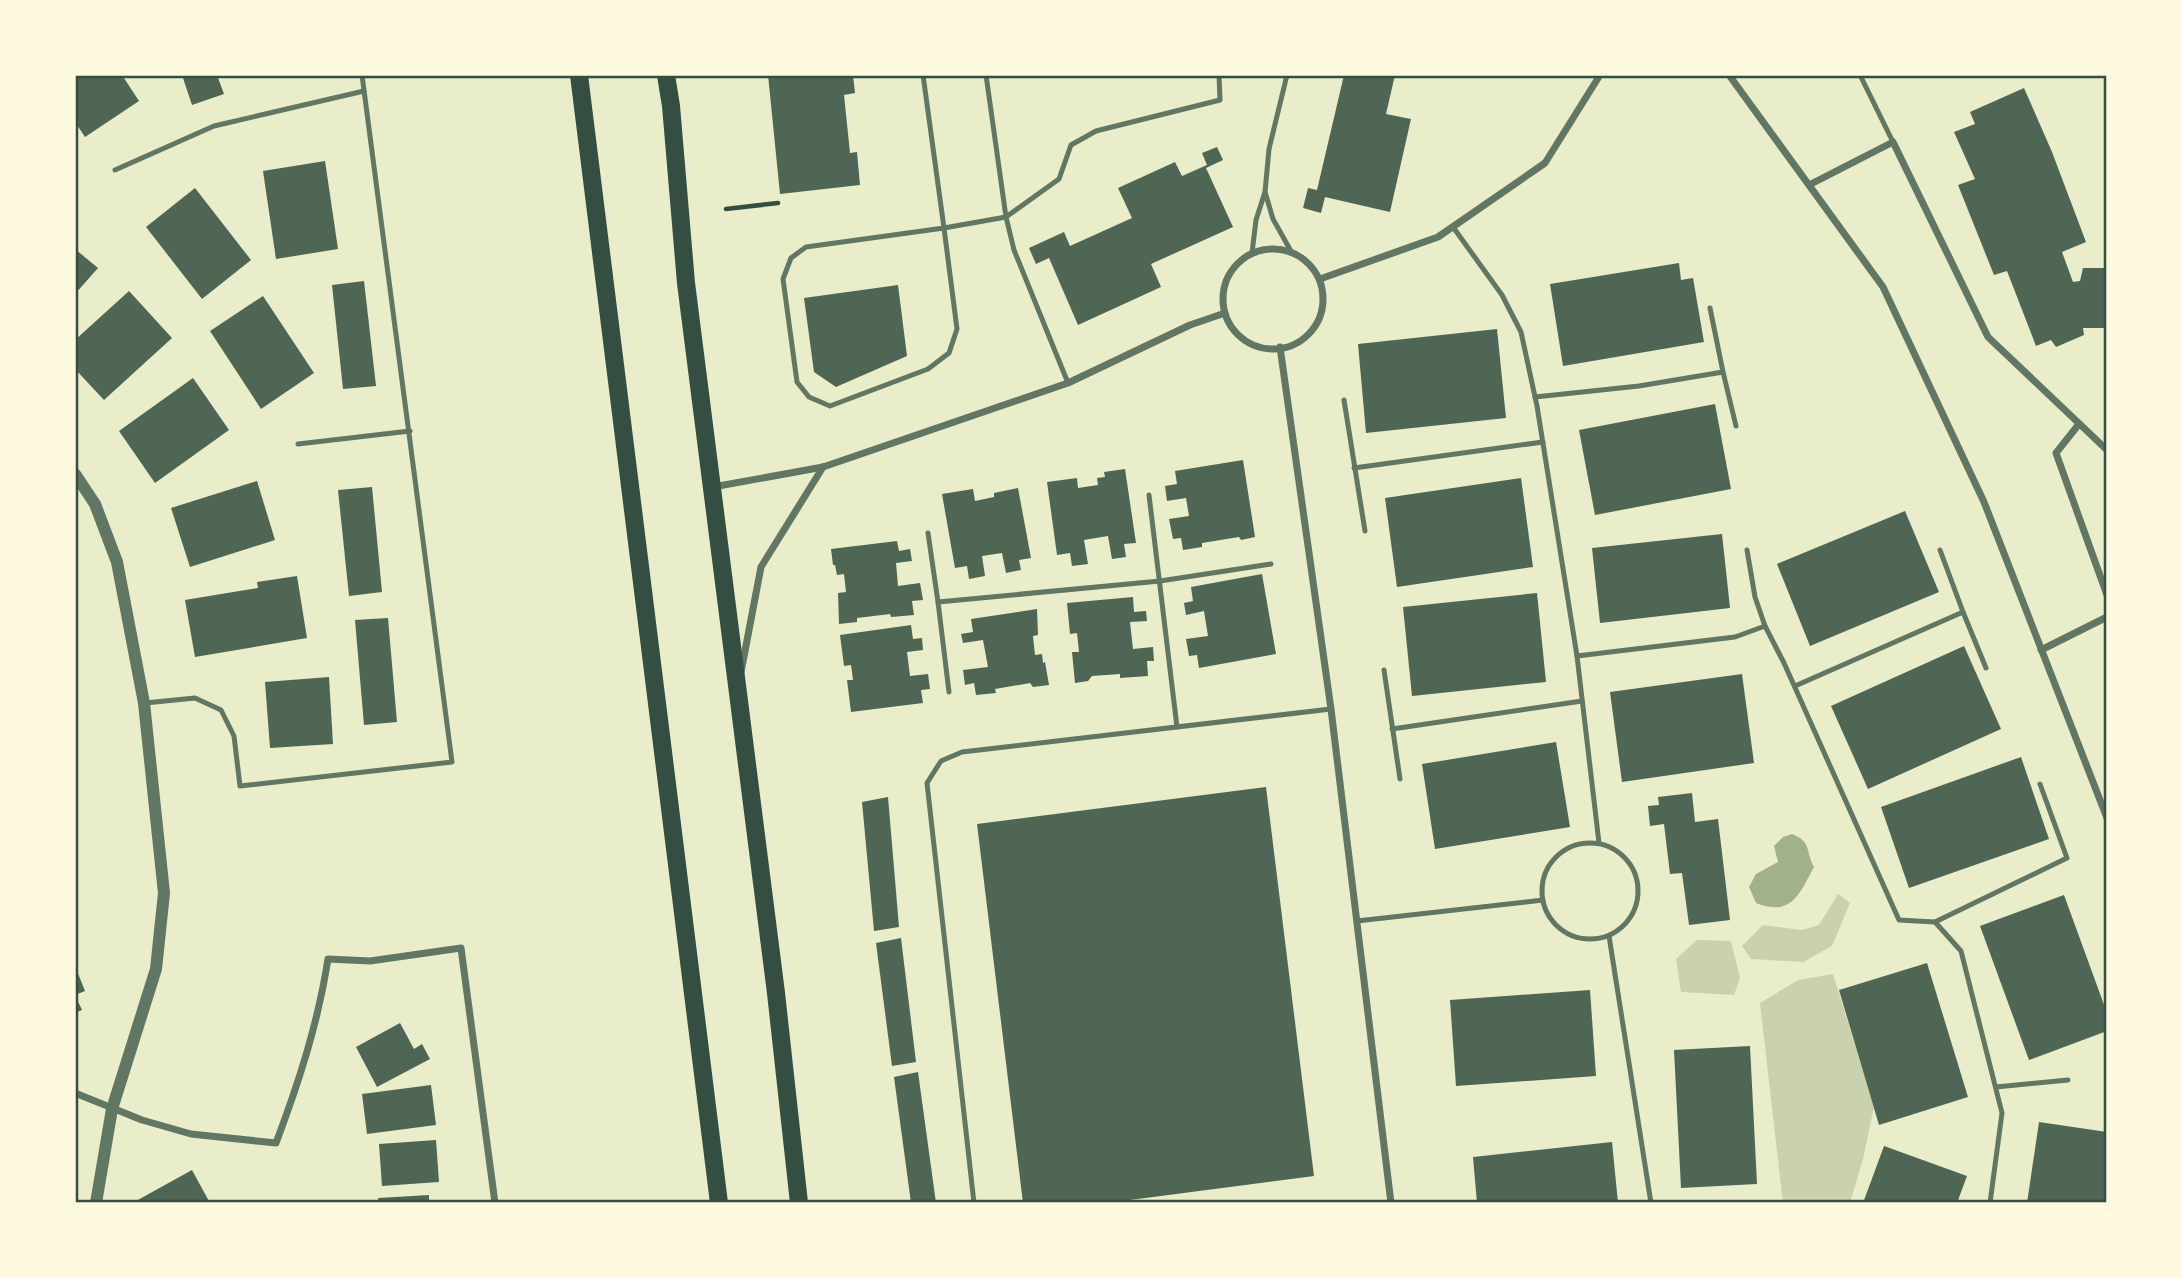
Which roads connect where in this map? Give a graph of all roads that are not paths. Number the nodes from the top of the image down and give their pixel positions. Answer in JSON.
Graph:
{"nodes":[{"id":1,"x":362,"y":75,"type":"edge"},
{"id":2,"x":579,"y":75,"type":"edge"},
{"id":3,"x":666,"y":75,"type":"edge"},
{"id":4,"x":923,"y":75,"type":"edge"},
{"id":5,"x":986,"y":75,"type":"edge"},
{"id":6,"x":1219,"y":75,"type":"edge"},
{"id":7,"x":1287,"y":75,"type":"edge"},
{"id":8,"x":1600,"y":75,"type":"edge"},
{"id":9,"x":1729,"y":75,"type":"edge"},
{"id":10,"x":1860,"y":75,"type":"edge"},
{"id":11,"x":364,"y":91,"type":"junction"},
{"id":12,"x":1893,"y":142,"type":"junction"},
{"id":13,"x":115,"y":170,"type":"dead end"},
{"id":14,"x":1809,"y":184,"type":"junction"},
{"id":15,"x":1265,"y":192,"type":"junction"},
{"id":16,"x":1006,"y":217,"type":"junction"},
{"id":17,"x":1453,"y":227,"type":"junction"},
{"id":18,"x":944,"y":228,"type":"junction"},
{"id":19,"x":1252,"y":253,"type":"junction"},
{"id":20,"x":1292,"y":253,"type":"junction"},
{"id":21,"x":1320,"y":279,"type":"junction"},
{"id":22,"x":1710,"y":308,"type":"dead end"},
{"id":23,"x":1225,"y":313,"type":"junction"},
{"id":24,"x":1280,"y":347,"type":"junction"},
{"id":25,"x":1723,"y":372,"type":"junction"},
{"id":26,"x":1068,"y":383,"type":"junction"},
{"id":27,"x":1535,"y":397,"type":"junction"},
{"id":28,"x":1344,"y":400,"type":"dead end"},
{"id":29,"x":2079,"y":424,"type":"junction"},
{"id":30,"x":1736,"y":426,"type":"dead end"},
{"id":31,"x":410,"y":431,"type":"junction"},
{"id":32,"x":1543,"y":442,"type":"junction"},
{"id":33,"x":298,"y":444,"type":"dead end"},
{"id":34,"x":2107,"y":450,"type":"edge"},
{"id":35,"x":823,"y":467,"type":"junction"},
{"id":36,"x":1354,"y":468,"type":"junction"},
{"id":37,"x":75,"y":474,"type":"edge"},
{"id":38,"x":712,"y":488,"type":"junction"},
{"id":39,"x":1149,"y":495,"type":"dead end"},
{"id":40,"x":1365,"y":531,"type":"dead end"},
{"id":41,"x":928,"y":533,"type":"dead end"},
{"id":42,"x":1747,"y":550,"type":"dead end"},
{"id":43,"x":1940,"y":550,"type":"dead end"},
{"id":44,"x":1271,"y":564,"type":"dead end"},
{"id":45,"x":1160,"y":581,"type":"junction"},
{"id":46,"x":2107,"y":595,"type":"edge"},
{"id":47,"x":938,"y":602,"type":"junction"},
{"id":48,"x":1964,"y":612,"type":"junction"},
{"id":49,"x":2107,"y":617,"type":"edge"},
{"id":50,"x":1765,"y":626,"type":"junction"},
{"id":51,"x":2041,"y":650,"type":"junction"},
{"id":52,"x":1577,"y":656,"type":"junction"},
{"id":53,"x":1986,"y":668,"type":"dead end"},
{"id":54,"x":1384,"y":670,"type":"dead end"},
{"id":55,"x":1795,"y":687,"type":"junction"},
{"id":56,"x":949,"y":692,"type":"dead end"},
{"id":57,"x":738,"y":694,"type":"junction"},
{"id":58,"x":1582,"y":701,"type":"junction"},
{"id":59,"x":144,"y":703,"type":"junction"},
{"id":60,"x":1331,"y":709,"type":"junction"},
{"id":61,"x":1177,"y":727,"type":"junction"},
{"id":62,"x":1392,"y":729,"type":"junction"},
{"id":63,"x":1400,"y":779,"type":"dead end"},
{"id":64,"x":2040,"y":783,"type":"dead end"},
{"id":65,"x":2107,"y":818,"type":"edge"},
{"id":66,"x":1599,"y":843,"type":"junction"},
{"id":67,"x":1543,"y":900,"type":"junction"},
{"id":68,"x":1357,"y":921,"type":"junction"},
{"id":69,"x":1936,"y":922,"type":"junction"},
{"id":70,"x":1609,"y":936,"type":"junction"},
{"id":71,"x":2068,"y":1080,"type":"dead end"},
{"id":72,"x":1996,"y":1087,"type":"junction"},
{"id":73,"x":75,"y":1093,"type":"edge"},
{"id":74,"x":112,"y":1109,"type":"junction"},
{"id":75,"x":96,"y":1203,"type":"edge"},
{"id":76,"x":495,"y":1203,"type":"edge"},
{"id":77,"x":719,"y":1203,"type":"edge"},
{"id":78,"x":799,"y":1203,"type":"edge"},
{"id":79,"x":974,"y":1203,"type":"edge"},
{"id":80,"x":1391,"y":1203,"type":"edge"},
{"id":81,"x":1651,"y":1203,"type":"edge"},
{"id":82,"x":1990,"y":1203,"type":"edge"}],
"edges":[{"from":1,"to":11,"type":"lane"},
{"from":2,"to":77,"type":"main road"},
{"from":3,"to":38,"type":"main road"},
{"from":4,"to":18,"type":"lane"},
{"from":5,"to":16,"type":"lane"},
{"from":6,"to":16,"type":"lane"},
{"from":7,"to":15,"type":"lane"},
{"from":8,"to":17,"type":"street"},
{"from":9,"to":14,"type":"street"},
{"from":10,"to":12,"type":"lane"},
{"from":11,"to":13,"type":"lane"},
{"from":11,"to":31,"type":"lane"},
{"from":12,"to":14,"type":"street"},
{"from":12,"to":29,"type":"street"},
{"from":14,"to":51,"type":"street"},
{"from":15,"to":19,"type":"lane"},
{"from":15,"to":20,"type":"lane"},
{"from":16,"to":18,"type":"lane"},
{"from":16,"to":26,"type":"lane"},
{"from":17,"to":21,"type":"street"},
{"from":17,"to":27,"type":"lane"},
{"from":18,"to":18,"type":"lane"},
{"from":19,"to":20,"type":"street"},
{"from":19,"to":23,"type":"street"},
{"from":20,"to":21,"type":"street"},
{"from":21,"to":24,"type":"street"},
{"from":22,"to":25,"type":"lane"},
{"from":23,"to":24,"type":"street"},
{"from":23,"to":26,"type":"street"},
{"from":24,"to":60,"type":"street"},
{"from":25,"to":27,"type":"lane"},
{"from":25,"to":30,"type":"lane"},
{"from":26,"to":35,"type":"street"},
{"from":27,"to":32,"type":"lane"},
{"from":28,"to":36,"type":"lane"},
{"from":29,"to":34,"type":"street"},
{"from":29,"to":46,"type":"street"},
{"from":31,"to":33,"type":"lane"},
{"from":31,"to":59,"type":"lane"},
{"from":32,"to":36,"type":"lane"},
{"from":32,"to":52,"type":"lane"},
{"from":35,"to":38,"type":"street"},
{"from":35,"to":57,"type":"street"},
{"from":36,"to":40,"type":"lane"},
{"from":37,"to":59,"type":"street"},
{"from":38,"to":57,"type":"main road"},
{"from":39,"to":45,"type":"lane"},
{"from":41,"to":47,"type":"lane"},
{"from":42,"to":50,"type":"lane"},
{"from":43,"to":48,"type":"lane"},
{"from":44,"to":45,"type":"lane"},
{"from":45,"to":47,"type":"lane"},
{"from":45,"to":61,"type":"lane"},
{"from":47,"to":56,"type":"lane"},
{"from":48,"to":53,"type":"lane"},
{"from":48,"to":55,"type":"lane"},
{"from":49,"to":51,"type":"street"},
{"from":50,"to":52,"type":"lane"},
{"from":50,"to":55,"type":"lane"},
{"from":51,"to":65,"type":"street"},
{"from":52,"to":58,"type":"lane"},
{"from":54,"to":62,"type":"lane"},
{"from":55,"to":69,"type":"lane"},
{"from":57,"to":78,"type":"main road"},
{"from":58,"to":62,"type":"lane"},
{"from":58,"to":66,"type":"lane"},
{"from":59,"to":74,"type":"street"},
{"from":60,"to":61,"type":"lane"},
{"from":60,"to":68,"type":"street"},
{"from":61,"to":79,"type":"lane"},
{"from":62,"to":63,"type":"lane"},
{"from":64,"to":69,"type":"lane"},
{"from":66,"to":67,"type":"lane"},
{"from":66,"to":70,"type":"lane"},
{"from":67,"to":68,"type":"lane"},
{"from":67,"to":70,"type":"lane"},
{"from":68,"to":80,"type":"street"},
{"from":69,"to":72,"type":"lane"},
{"from":70,"to":81,"type":"lane"},
{"from":71,"to":72,"type":"lane"},
{"from":72,"to":82,"type":"lane"},
{"from":73,"to":74,"type":"street"},
{"from":74,"to":75,"type":"street"},
{"from":74,"to":76,"type":"street"}]}
